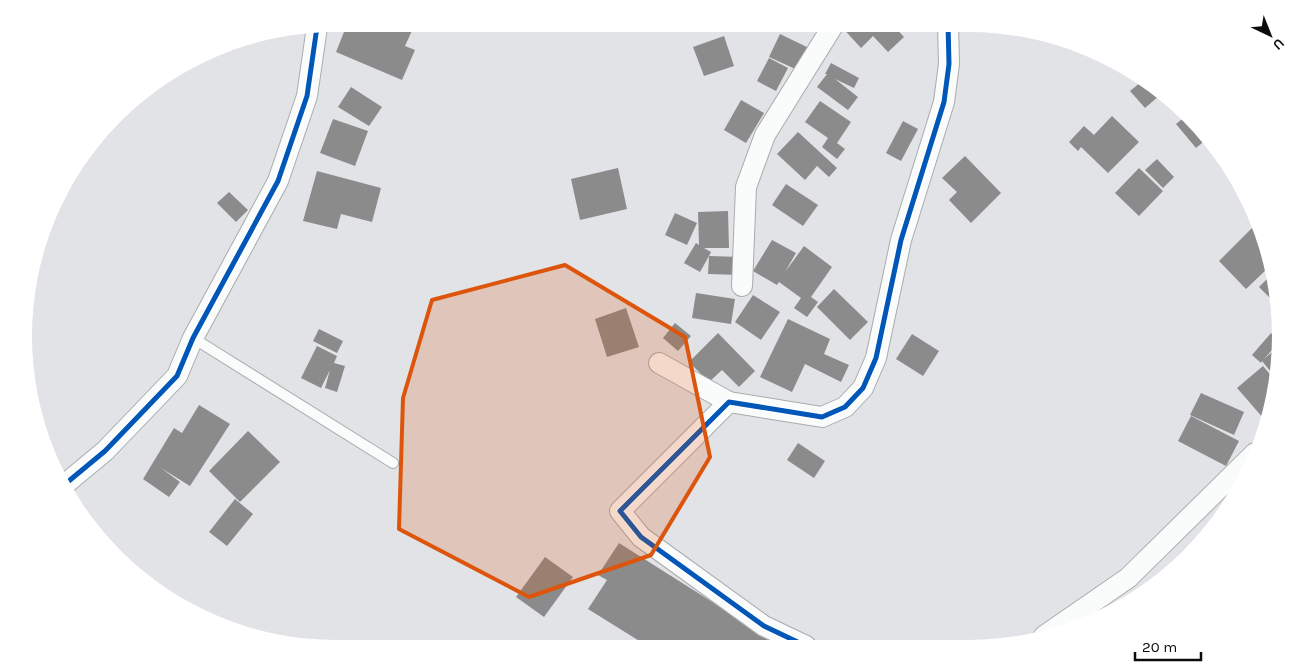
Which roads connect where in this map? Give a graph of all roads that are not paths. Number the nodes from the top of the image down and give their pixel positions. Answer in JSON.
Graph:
{"nodes":[{"id":1,"x":829,"y":32,"type":"edge"},
{"id":2,"x":948,"y":32,"type":"edge"},
{"id":3,"x":316,"y":33,"type":"edge"},
{"id":4,"x":742,"y":286,"type":"dead end"},
{"id":5,"x":192,"y":338,"type":"junction"},
{"id":6,"x":659,"y":363,"type":"dead end"},
{"id":7,"x":729,"y":402,"type":"junction"},
{"id":8,"x":393,"y":462,"type":"dead end"},
{"id":9,"x":1244,"y":464,"type":"edge"},
{"id":10,"x":69,"y":481,"type":"edge"},
{"id":11,"x":1059,"y":625,"type":"edge"},
{"id":12,"x":793,"y":640,"type":"edge"}],
"edges":[{"from":1,"to":4,"type":"street"},
{"from":2,"to":7,"type":"street"},
{"from":3,"to":5,"type":"street"},
{"from":5,"to":8,"type":"lane"},
{"from":5,"to":10,"type":"street"},
{"from":6,"to":7,"type":"street"},
{"from":7,"to":12,"type":"street"},
{"from":9,"to":11,"type":"street"}]}
